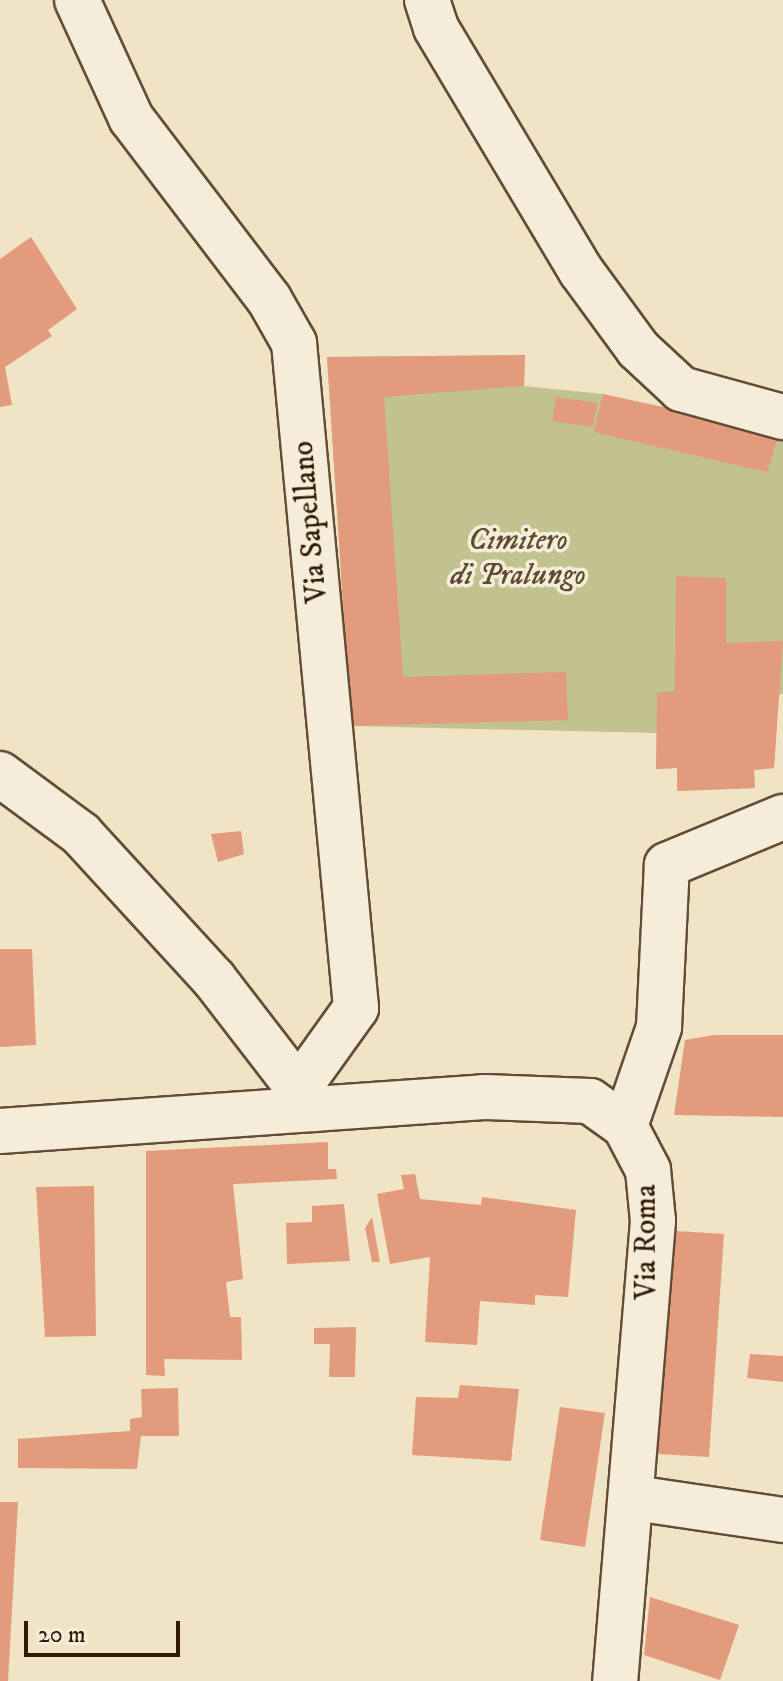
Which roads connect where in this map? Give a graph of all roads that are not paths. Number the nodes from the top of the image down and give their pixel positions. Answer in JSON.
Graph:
{"nodes":[{"id":1,"x":77,"y":0,"type":"edge"},
{"id":2,"x":427,"y":0,"type":"edge"},
{"id":3,"x":783,"y":417,"type":"edge"},
{"id":4,"x":0,"y":774,"type":"edge"},
{"id":5,"x":783,"y":817,"type":"edge"},
{"id":6,"x":306,"y":1099,"type":"junction"},
{"id":7,"x":625,"y":1126,"type":"junction"},
{"id":8,"x":0,"y":1131,"type":"edge"},
{"id":9,"x":634,"y":1498,"type":"junction"},
{"id":10,"x":783,"y":1520,"type":"edge"},
{"id":11,"x":615,"y":1681,"type":"edge"}],
"edges":[{"from":1,"to":6,"type":"street","name":"Via Sapellano"},
{"from":2,"to":3,"type":"street"},
{"from":4,"to":6,"type":"street"},
{"from":5,"to":7,"type":"street"},
{"from":6,"to":7,"type":"street","name":"Via Roma"},
{"from":6,"to":8,"type":"street","name":"Via Roma"},
{"from":7,"to":9,"type":"street","name":"Via Roma"},
{"from":9,"to":10,"type":"street"},
{"from":9,"to":11,"type":"street","name":"Via Roma"}]}
